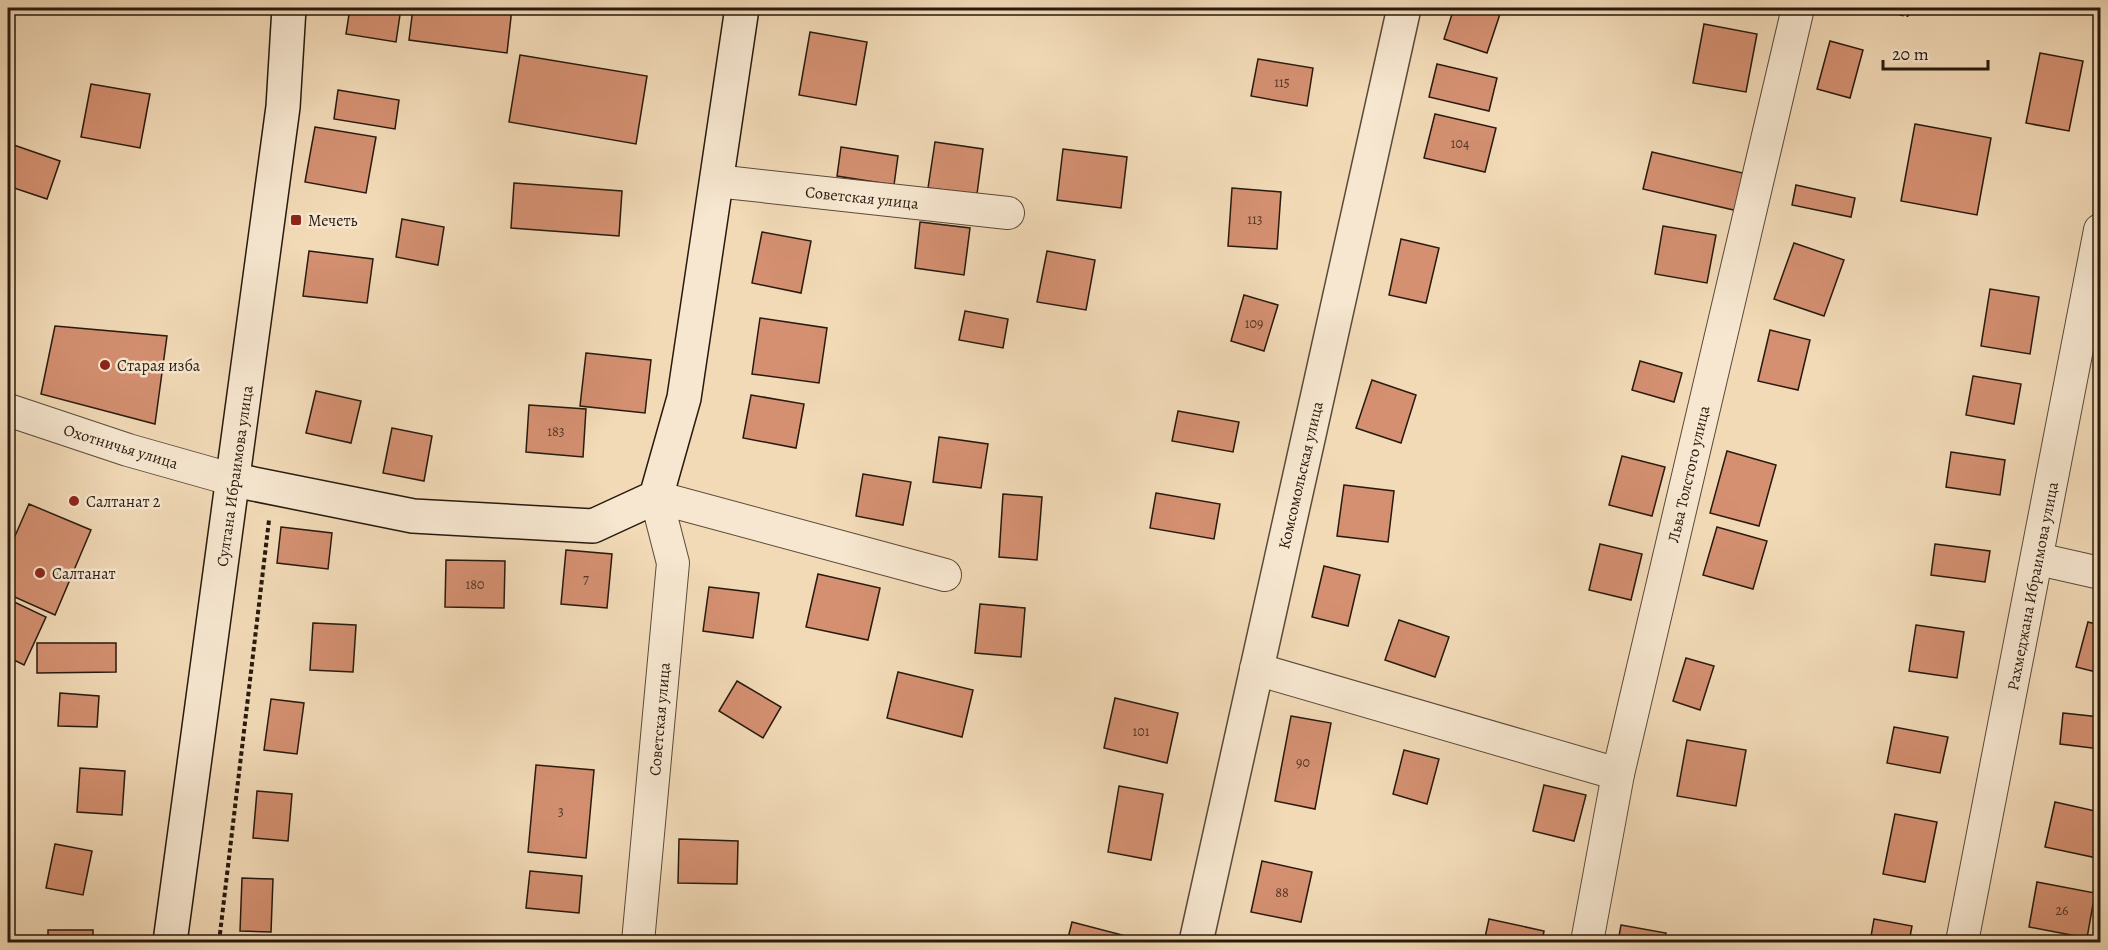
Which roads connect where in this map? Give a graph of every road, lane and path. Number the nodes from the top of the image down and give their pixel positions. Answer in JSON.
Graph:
{"nodes":[{"id":1,"x":289,"y":8,"type":"edge"},
{"id":2,"x":742,"y":8,"type":"edge"},
{"id":3,"x":1404,"y":8,"type":"edge"},
{"id":4,"x":1798,"y":8,"type":"edge"},
{"id":5,"x":1870,"y":8,"type":"edge"},
{"id":6,"x":1914,"y":8,"type":"edge"},
{"id":7,"x":716,"y":181,"type":"junction"},
{"id":8,"x":1008,"y":213,"type":"dead end"},
{"id":9,"x":2100,"y":230,"type":"edge"},
{"id":10,"x":8,"y":410,"type":"edge"},
{"id":11,"x":234,"y":480,"type":"junction"},
{"id":12,"x":273,"y":488,"type":"junction"},
{"id":13,"x":656,"y":497,"type":"junction"},
{"id":14,"x":2037,"y":559,"type":"junction"},
{"id":15,"x":2100,"y":573,"type":"edge"},
{"id":16,"x":945,"y":575,"type":"dead end"},
{"id":17,"x":1256,"y":669,"type":"junction"},
{"id":18,"x":1618,"y":774,"type":"junction"},
{"id":19,"x":1970,"y":941,"type":"edge"},
{"id":20,"x":170,"y":942,"type":"edge"},
{"id":21,"x":219,"y":942,"type":"edge"},
{"id":22,"x":638,"y":942,"type":"edge"},
{"id":23,"x":1196,"y":942,"type":"edge"},
{"id":24,"x":1587,"y":942,"type":"edge"}],
"edges":[{"from":1,"to":11,"type":"main road","name":"Султана Ибраимова улица"},
{"from":2,"to":7,"type":"main road"},
{"from":3,"to":17,"type":"main road","name":"Комсомольская улица"},
{"from":4,"to":18,"type":"street","name":"Льва Толстого улица"},
{"from":5,"to":6,"type":"path"},
{"from":7,"to":8,"type":"street","name":"Советская улица"},
{"from":7,"to":13,"type":"main road"},
{"from":9,"to":14,"type":"street","name":"Рахмеджана Ибраимова улица"},
{"from":10,"to":11,"type":"street","name":"Охотничья улица"},
{"from":11,"to":12,"type":"main road"},
{"from":11,"to":20,"type":"main road","name":"Султана Ибраимова улица"},
{"from":12,"to":13,"type":"main road"},
{"from":12,"to":21,"type":"path"},
{"from":13,"to":16,"type":"street"},
{"from":13,"to":22,"type":"street","name":"Советская улица"},
{"from":14,"to":15,"type":"street"},
{"from":14,"to":19,"type":"street","name":"Рахмеджана Ибраимова улица"},
{"from":17,"to":18,"type":"street"},
{"from":17,"to":23,"type":"main road","name":"Комсомольская улица"},
{"from":18,"to":24,"type":"street","name":"Льва Толстого улица"}]}
